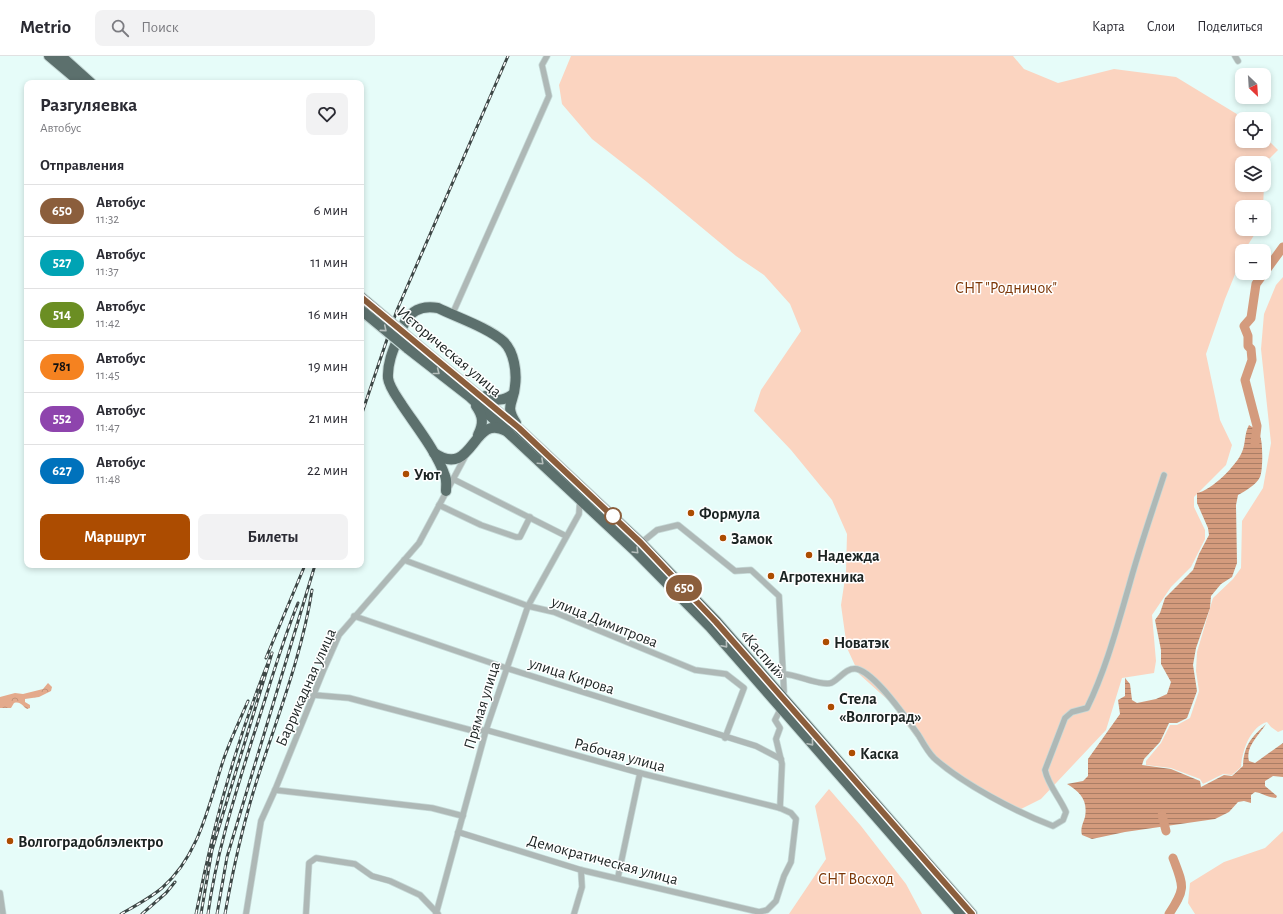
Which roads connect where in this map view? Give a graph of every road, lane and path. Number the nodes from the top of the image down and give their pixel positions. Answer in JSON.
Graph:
{"nodes":[{"id":1,"x":49,"y":56,"type":"edge"},
{"id":2,"x":61,"y":56,"type":"edge"},
{"id":3,"x":547,"y":56,"type":"edge"},
{"id":4,"x":77,"y":80,"type":"edge"},
{"id":5,"x":88,"y":80,"type":"edge"},
{"id":6,"x":364,"y":304,"type":"edge"},
{"id":7,"x":452,"y":315,"type":"junction"},
{"id":8,"x":410,"y":345,"type":"junction"},
{"id":9,"x":470,"y":386,"type":"junction"},
{"id":10,"x":512,"y":395,"type":"junction"},
{"id":11,"x":470,"y":397,"type":"junction"},
{"id":12,"x":516,"y":432,"type":"junction"},
{"id":13,"x":476,"y":440,"type":"junction"},
{"id":14,"x":433,"y":453,"type":"junction"},
{"id":15,"x":466,"y":455,"type":"junction"},
{"id":16,"x":1164,"y":475,"type":"dead end"},
{"id":17,"x":453,"y":480,"type":"junction"},
{"id":18,"x":446,"y":491,"type":"junction"},
{"id":19,"x":580,"y":498,"type":"junction"},
{"id":20,"x":439,"y":505,"type":"junction"},
{"id":21,"x":595,"y":513,"type":"junction"},
{"id":22,"x":579,"y":514,"type":"junction"},
{"id":23,"x":530,"y":517,"type":"junction"},
{"id":24,"x":566,"y":536,"type":"junction"},
{"id":25,"x":641,"y":543,"type":"junction"},
{"id":26,"x":404,"y":560,"type":"junction"},
{"id":27,"x":528,"y":606,"type":"junction"},
{"id":28,"x":354,"y":616,"type":"junction"},
{"id":29,"x":506,"y":668,"type":"junction"},
{"id":30,"x":784,"y":674,"type":"junction"},
{"id":31,"x":314,"y":695,"type":"junction"},
{"id":32,"x":783,"y":699,"type":"junction"},
{"id":33,"x":486,"y":730,"type":"junction"},
{"id":34,"x":725,"y":738,"type":"junction"},
{"id":35,"x":781,"y":760,"type":"junction"},
{"id":36,"x":640,"y":774,"type":"junction"},
{"id":37,"x":275,"y":790,"type":"junction"},
{"id":38,"x":780,"y":808,"type":"junction"},
{"id":39,"x":463,"y":816,"type":"junction"},
{"id":40,"x":458,"y":832,"type":"junction"},
{"id":41,"x":581,"y":870,"type":"junction"},
{"id":42,"x":618,"y":877,"type":"junction"},
{"id":43,"x":0,"y":893,"type":"edge"},
{"id":44,"x":742,"y":909,"type":"joint"},
{"id":45,"x":3,"y":914,"type":"edge"},
{"id":46,"x":246,"y":914,"type":"edge"},
{"id":47,"x":306,"y":914,"type":"edge"},
{"id":48,"x":437,"y":914,"type":"edge"},
{"id":49,"x":574,"y":914,"type":"edge"},
{"id":50,"x":961,"y":914,"type":"edge"},
{"id":51,"x":972,"y":914,"type":"edge"}],
"edges":[{"from":1,"to":4,"type":"highway"},
{"from":2,"to":5,"type":"highway"},
{"from":3,"to":7,"type":"street"},
{"from":6,"to":8,"type":"highway","name":"Историческая улица","bridge":true},
{"from":7,"to":10,"type":"highway"},
{"from":7,"to":14,"type":"highway"},
{"from":8,"to":9,"type":"highway","name":"Историческая улица"},
{"from":8,"to":11,"type":"highway","name":"Историческая улица","one_way":true},
{"from":9,"to":10,"type":"highway"},
{"from":9,"to":12,"type":"highway","name":"Историческая улица"},
{"from":10,"to":12,"type":"highway"},
{"from":11,"to":12,"type":"highway","name":"Историческая улица"},
{"from":11,"to":13,"type":"highway"},
{"from":12,"to":13,"type":"highway"},
{"from":12,"to":19,"type":"highway","name":"«Каспий»","one_way":true},
{"from":12,"to":25,"type":"highway","name":"«Каспий»"},
{"from":13,"to":15,"type":"highway"},
{"from":14,"to":15,"type":"highway"},
{"from":14,"to":18,"type":"highway"},
{"from":15,"to":17,"type":"street","name":"Баррикадная улица"},
{"from":16,"to":30,"type":"street"},
{"from":17,"to":18,"type":"street","name":"Баррикадная улица"},
{"from":17,"to":23,"type":"street"},
{"from":18,"to":20,"type":"street","name":"Баррикадная улица"},
{"from":19,"to":21,"type":"highway","name":"«Каспий»"},
{"from":19,"to":22,"type":"street"},
{"from":20,"to":23,"type":"street"},
{"from":20,"to":26,"type":"street","name":"Баррикадная улица"},
{"from":21,"to":22,"type":"street"},
{"from":21,"to":32,"type":"highway","name":"«Каспий»","one_way":true},
{"from":22,"to":24,"type":"street","name":"Прямая улица"},
{"from":23,"to":24,"type":"street"},
{"from":24,"to":27,"type":"street","name":"Прямая улица"},
{"from":25,"to":30,"type":"street"},
{"from":25,"to":32,"type":"highway","name":"«Каспий»"},
{"from":26,"to":27,"type":"street","name":"улица Димитрова"},
{"from":26,"to":28,"type":"street","name":"Баррикадная улица"},
{"from":27,"to":29,"type":"street","name":"Прямая улица"},
{"from":27,"to":34,"type":"street","name":"улица Димитрова"},
{"from":28,"to":29,"type":"street","name":"улица Кирова"},
{"from":28,"to":31,"type":"street","name":"Баррикадная улица"},
{"from":29,"to":33,"type":"street","name":"Прямая улица"},
{"from":29,"to":34,"type":"street","name":"улица Кирова"},
{"from":30,"to":32,"type":"street"},
{"from":31,"to":33,"type":"street","name":"Рабочая улица"},
{"from":31,"to":37,"type":"street","name":"Баррикадная улица"},
{"from":32,"to":35,"type":"street"},
{"from":32,"to":50,"type":"highway","name":"«Каспий»","one_way":true},
{"from":32,"to":51,"type":"highway","name":"«Каспий»"},
{"from":33,"to":36,"type":"street","name":"Рабочая улица"},
{"from":33,"to":39,"type":"street","name":"Прямая улица"},
{"from":34,"to":35,"type":"street","name":"улица Кирова"},
{"from":35,"to":38,"type":"street"},
{"from":36,"to":38,"type":"street","name":"Рабочая улица"},
{"from":36,"to":42,"type":"street"},
{"from":37,"to":39,"type":"street"},
{"from":37,"to":46,"type":"street","name":"Баррикадная улица"},
{"from":38,"to":44,"type":"street","name":"Рабочая улица"},
{"from":39,"to":40,"type":"street","name":"Прямая улица"},
{"from":40,"to":41,"type":"street","name":"Демократическая улица"},
{"from":40,"to":48,"type":"street","name":"Прямая улица"},
{"from":41,"to":42,"type":"street","name":"Демократическая улица"},
{"from":41,"to":49,"type":"street"},
{"from":42,"to":44,"type":"street","name":"Демократическая улица"},
{"from":43,"to":45,"type":"street"},
{"from":47,"to":48,"type":"street"}]}
